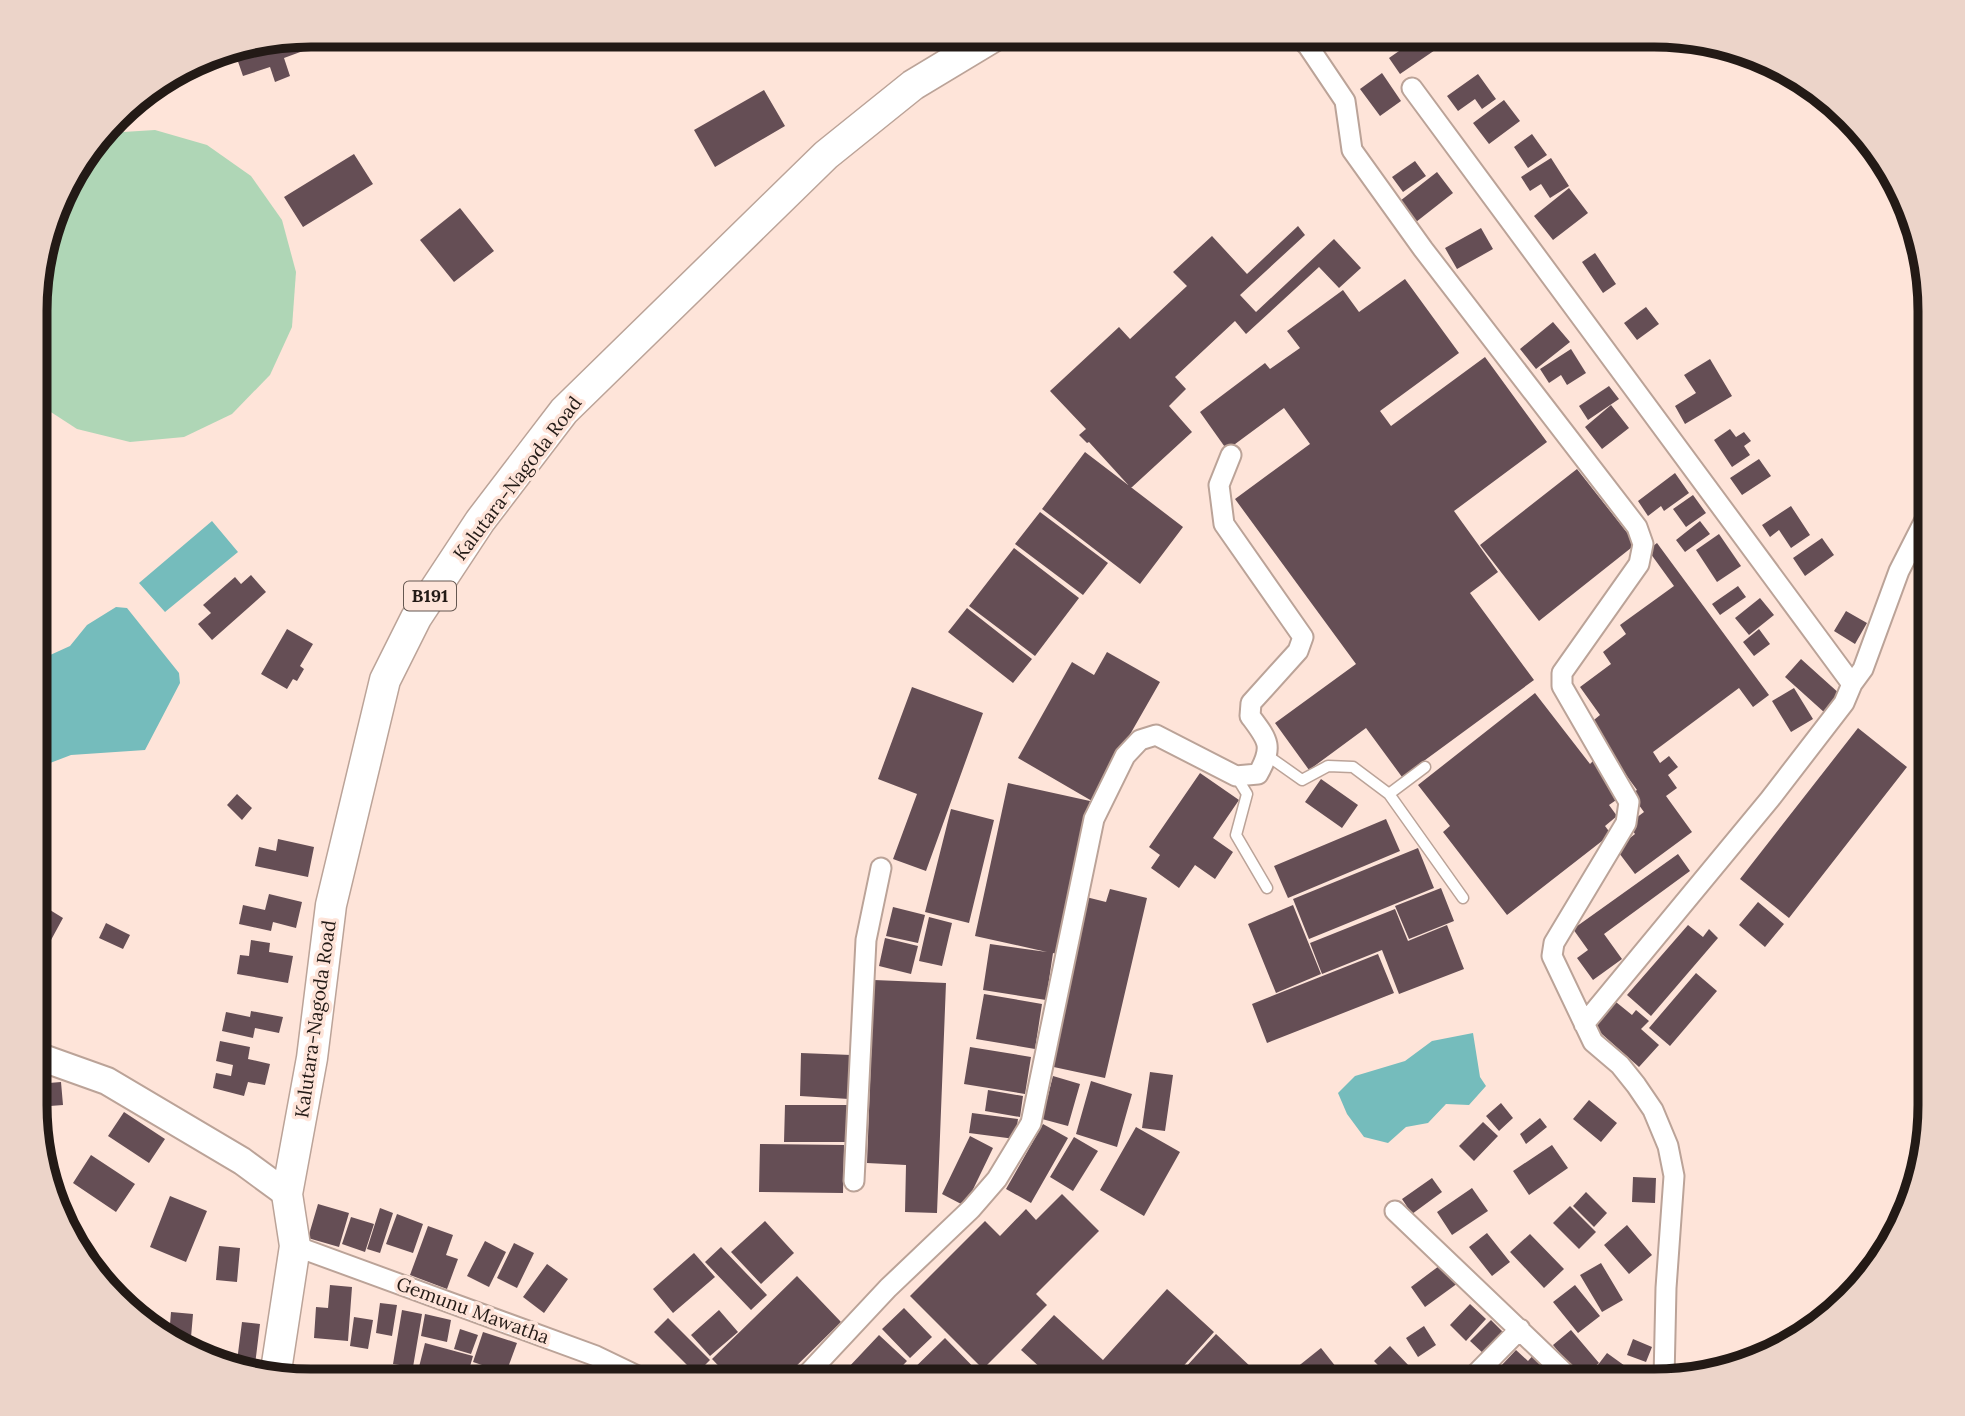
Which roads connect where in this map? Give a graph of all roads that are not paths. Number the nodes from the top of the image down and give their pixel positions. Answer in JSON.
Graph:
{"nodes":[{"id":1,"x":976,"y":47,"type":"edge"},
{"id":2,"x":1309,"y":47,"type":"edge"},
{"id":3,"x":1412,"y":88,"type":"dead end"},
{"id":4,"x":1231,"y":455,"type":"dead end"},
{"id":5,"x":1918,"y":534,"type":"edge"},
{"id":6,"x":1852,"y":684,"type":"junction"},
{"id":7,"x":1268,"y":756,"type":"junction"},
{"id":8,"x":1425,"y":767,"type":"dead end"},
{"id":9,"x":1236,"y":776,"type":"junction"},
{"id":10,"x":1389,"y":794,"type":"junction"},
{"id":11,"x":881,"y":868,"type":"dead end"},
{"id":12,"x":1267,"y":888,"type":"dead end"},
{"id":13,"x":1463,"y":898,"type":"dead end"},
{"id":14,"x":1584,"y":1024,"type":"junction"},
{"id":15,"x":47,"y":1060,"type":"edge"},
{"id":16,"x":854,"y":1181,"type":"dead end"},
{"id":17,"x":287,"y":1194,"type":"junction"},
{"id":18,"x":1395,"y":1211,"type":"dead end"},
{"id":19,"x":295,"y":1246,"type":"junction"},
{"id":20,"x":1520,"y":1329,"type":"junction"},
{"id":21,"x":277,"y":1366,"type":"edge"},
{"id":22,"x":1664,"y":1368,"type":"edge"},
{"id":23,"x":623,"y":1369,"type":"edge"},
{"id":24,"x":812,"y":1369,"type":"edge"},
{"id":25,"x":1481,"y":1369,"type":"edge"},
{"id":26,"x":1561,"y":1369,"type":"edge"}],
"edges":[{"from":1,"to":17,"type":"main road","name":"Kalutara-Nagoda Road","number":"B191"},
{"from":2,"to":14,"type":"street"},
{"from":3,"to":6,"type":"street"},
{"from":4,"to":7,"type":"street"},
{"from":5,"to":6,"type":"street"},
{"from":6,"to":14,"type":"street"},
{"from":7,"to":9,"type":"street"},
{"from":7,"to":10,"type":"lane"},
{"from":8,"to":10,"type":"lane"},
{"from":9,"to":12,"type":"lane"},
{"from":9,"to":24,"type":"street"},
{"from":10,"to":13,"type":"lane"},
{"from":11,"to":16,"type":"street"},
{"from":14,"to":22,"type":"street"},
{"from":15,"to":17,"type":"street"},
{"from":17,"to":19,"type":"main road","name":"Kalutara-Nagoda Road","number":"B191"},
{"from":18,"to":20,"type":"street"},
{"from":19,"to":21,"type":"main road","name":"Kalutara-Nagoda Road","number":"B191"},
{"from":19,"to":23,"type":"street","name":"Gemunu Mawatha"},
{"from":20,"to":25,"type":"street"},
{"from":20,"to":26,"type":"street"}]}
